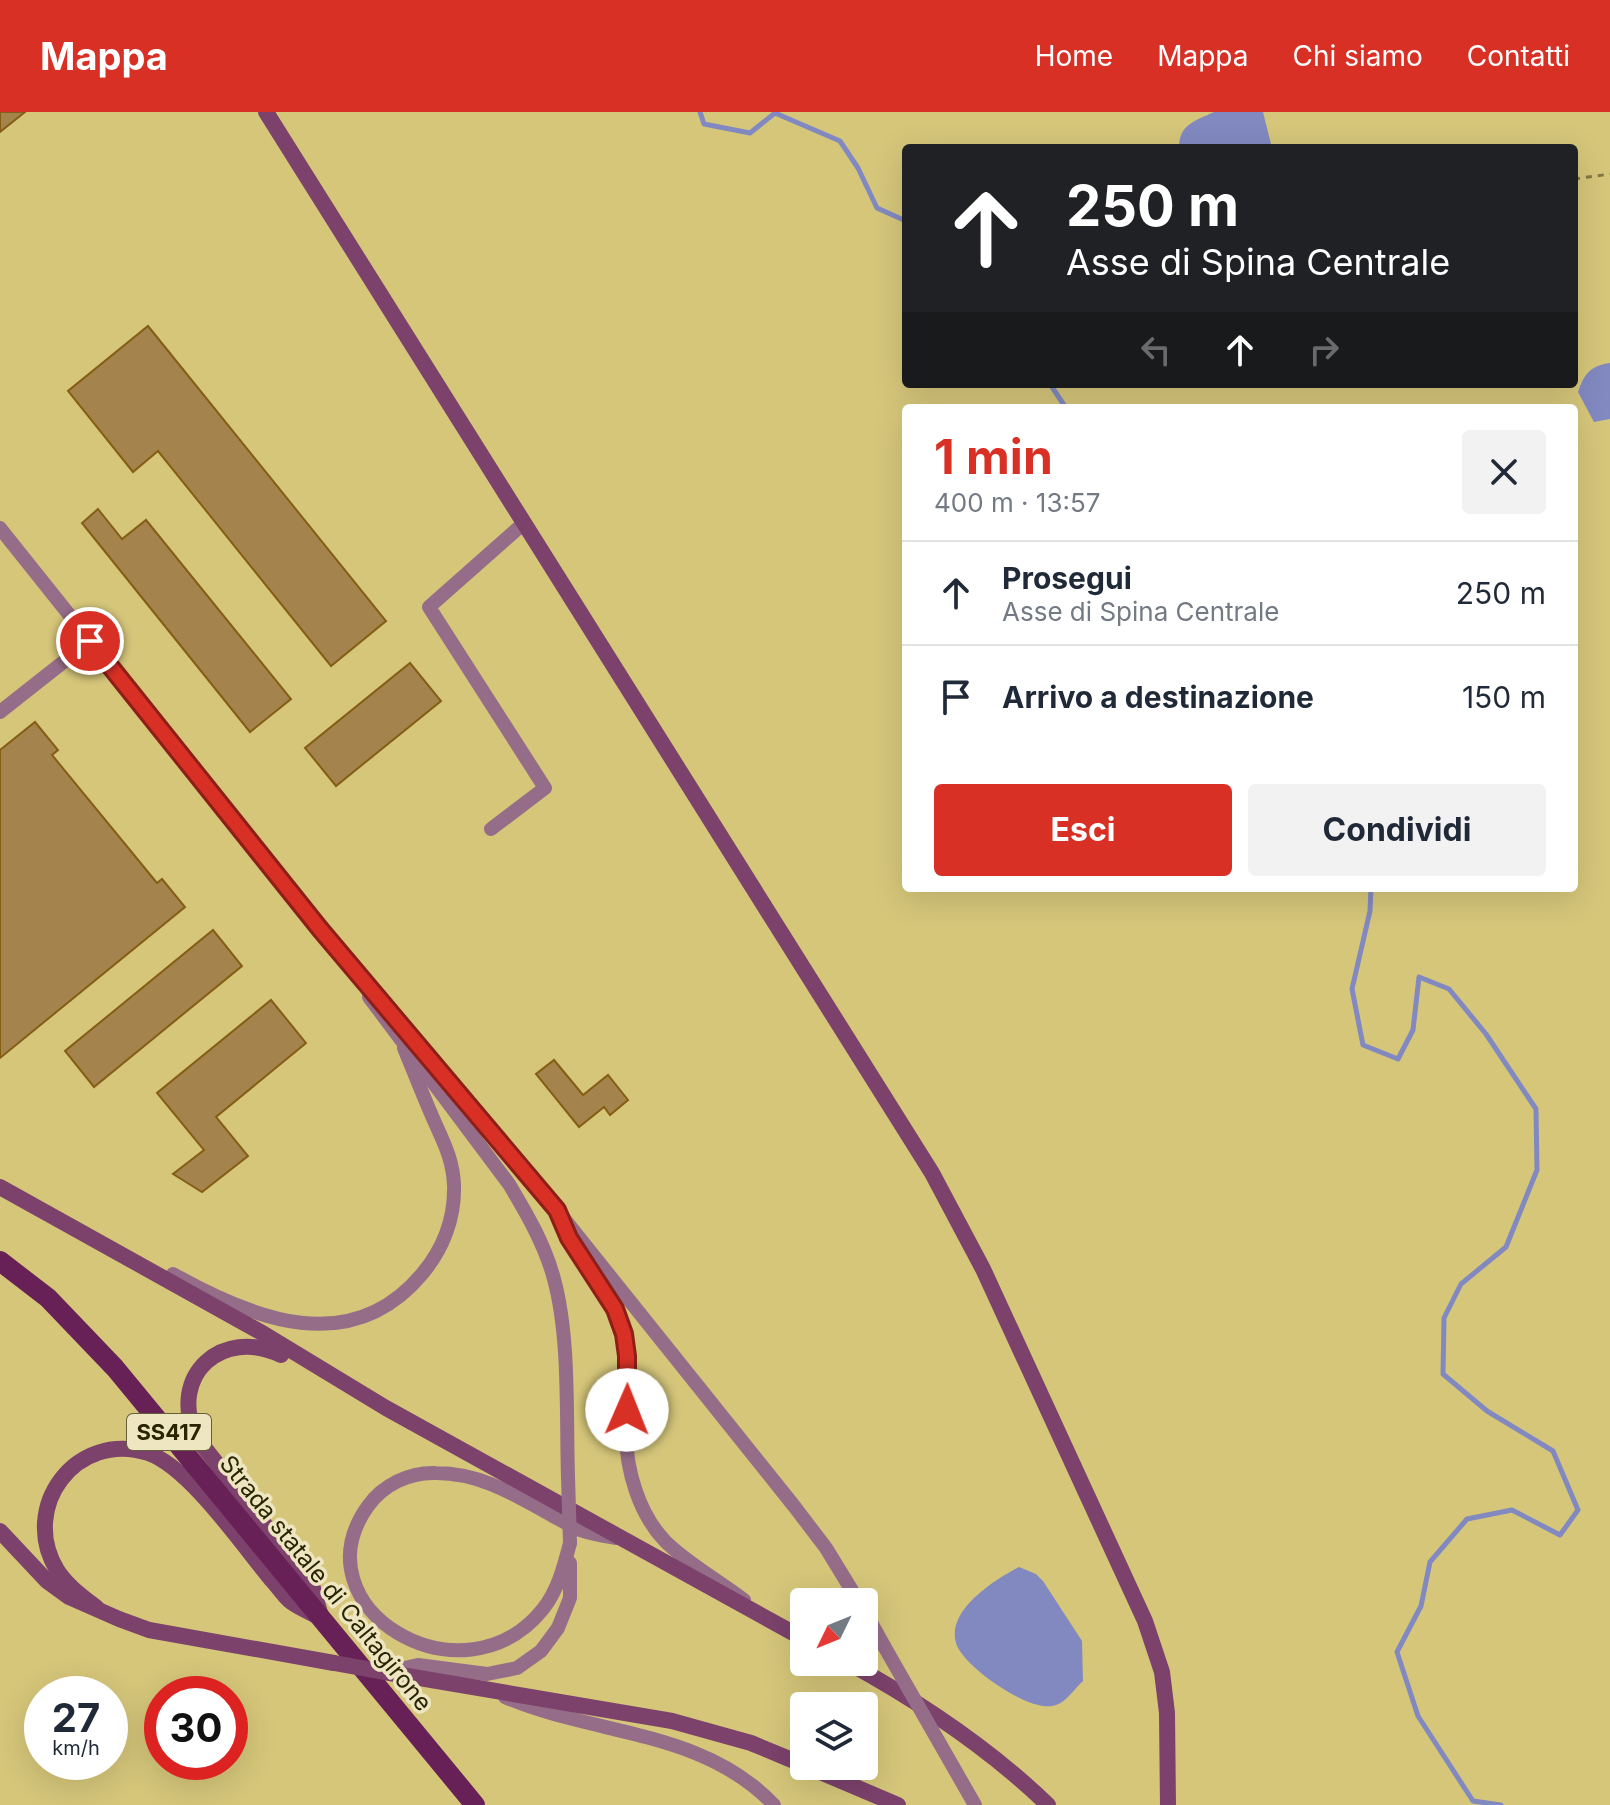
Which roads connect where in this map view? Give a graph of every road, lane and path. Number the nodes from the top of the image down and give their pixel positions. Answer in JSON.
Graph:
{"nodes":[{"id":1,"x":266,"y":112,"type":"edge"},
{"id":2,"x":1610,"y":174,"type":"edge"},
{"id":3,"x":1578,"y":178,"type":"edge"},
{"id":4,"x":524,"y":523,"type":"junction"},
{"id":5,"x":0,"y":528,"type":"edge"},
{"id":6,"x":90,"y":641,"type":"junction"},
{"id":7,"x":0,"y":712,"type":"edge"},
{"id":8,"x":491,"y":829,"type":"dead end"},
{"id":9,"x":320,"y":929,"type":"junction"},
{"id":10,"x":404,"y":1048,"type":"junction"},
{"id":11,"x":0,"y":1187,"type":"edge"},
{"id":12,"x":557,"y":1210,"type":"junction"},
{"id":13,"x":57,"y":1219,"type":"junction"},
{"id":14,"x":0,"y":1261,"type":"edge"},
{"id":15,"x":386,"y":1408,"type":"junction"},
{"id":16,"x":0,"y":1531,"type":"edge"},
{"id":17,"x":624,"y":1540,"type":"junction"},
{"id":18,"x":570,"y":1543,"type":"junction"},
{"id":19,"x":850,"y":1588,"type":"edge"},
{"id":20,"x":97,"y":1608,"type":"junction"},
{"id":21,"x":321,"y":1618,"type":"junction"},
{"id":22,"x":780,"y":1626,"type":"junction"},
{"id":23,"x":790,"y":1631,"type":"edge"},
{"id":24,"x":878,"y":1635,"type":"edge"},
{"id":25,"x":384,"y":1672,"type":"junction"},
{"id":26,"x":873,"y":1676,"type":"edge"},
{"id":27,"x":490,"y":1690,"type":"junction"},
{"id":28,"x":790,"y":1760,"type":"edge"},
{"id":29,"x":838,"y":1780,"type":"edge"},
{"id":30,"x":1167,"y":1803,"type":"edge"},
{"id":31,"x":475,"y":1805,"type":"edge"},
{"id":32,"x":774,"y":1805,"type":"edge"},
{"id":33,"x":898,"y":1805,"type":"edge"},
{"id":34,"x":975,"y":1805,"type":"edge"},
{"id":35,"x":1048,"y":1805,"type":"edge"}],
"edges":[{"from":1,"to":4,"type":"main road"},
{"from":2,"to":3,"type":"path"},
{"from":4,"to":8,"type":"street"},
{"from":4,"to":30,"type":"main road"},
{"from":5,"to":6,"type":"street"},
{"from":6,"to":7,"type":"street"},
{"from":6,"to":9,"type":"street"},
{"from":9,"to":10,"type":"street"},
{"from":9,"to":12,"type":"street"},
{"from":10,"to":13,"type":"street"},
{"from":10,"to":18,"type":"street","bridge":true},
{"from":11,"to":13,"type":"main road"},
{"from":12,"to":19,"type":"street"},
{"from":12,"to":22,"type":"street"},
{"from":13,"to":15,"type":"main road"},
{"from":14,"to":21,"type":"main road","name":"Strada statale di Caltagirone","number":"SS417"},
{"from":15,"to":17,"type":"main road"},
{"from":15,"to":21,"type":"main road"},
{"from":16,"to":20,"type":"main road"},
{"from":17,"to":18,"type":"street"},
{"from":17,"to":22,"type":"main road"},
{"from":18,"to":25,"type":"street"},
{"from":20,"to":21,"type":"main road"},
{"from":20,"to":25,"type":"main road","bridge":true},
{"from":21,"to":31,"type":"main road","name":"Strada statale di Caltagirone","number":"SS417"},
{"from":22,"to":23,"type":"main road"},
{"from":24,"to":34,"type":"street","bridge":true},
{"from":25,"to":27,"type":"main road"},
{"from":26,"to":35,"type":"main road"},
{"from":27,"to":28,"type":"main road"},
{"from":27,"to":32,"type":"street"},
{"from":29,"to":33,"type":"main road"}]}
